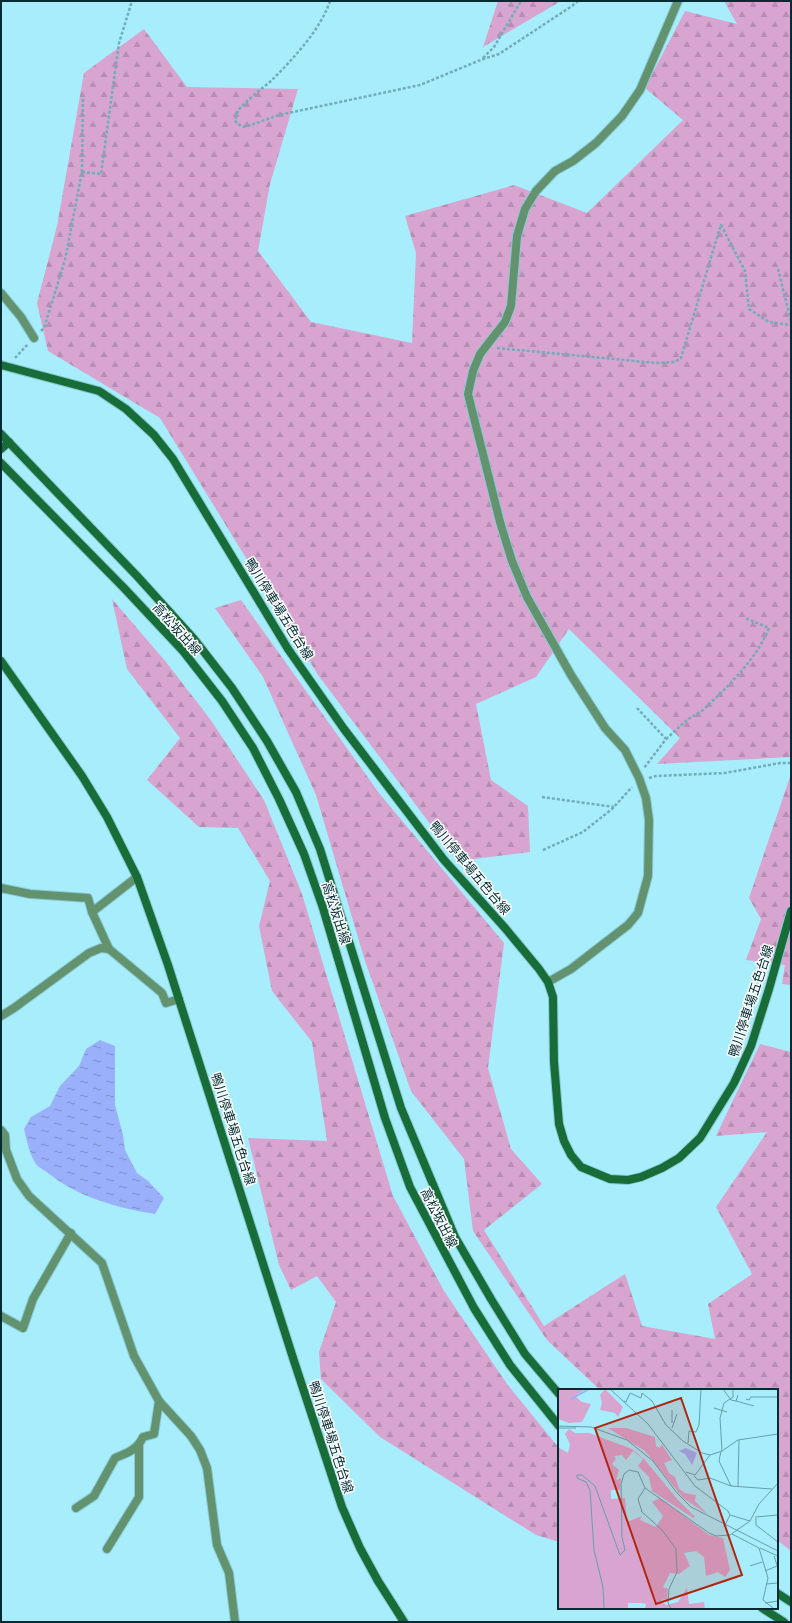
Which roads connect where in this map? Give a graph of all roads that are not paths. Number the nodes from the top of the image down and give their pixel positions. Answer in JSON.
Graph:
{"nodes":[{"id":1,"x":678,"y":1,"type":"edge"},
{"id":2,"x":1,"y":293,"type":"edge"},
{"id":3,"x":34,"y":338,"type":"road end"},
{"id":4,"x":4,"y":365,"type":"edge"},
{"id":5,"x":1,"y":434,"type":"edge"},
{"id":6,"x":9,"y":442,"type":"junction"},
{"id":7,"x":1,"y":450,"type":"edge"},
{"id":8,"x":1,"y":463,"type":"edge"},
{"id":9,"x":1,"y":661,"type":"edge"},
{"id":10,"x":137,"y":877,"type":"junction"},
{"id":11,"x":1,"y":888,"type":"edge"},
{"id":12,"x":791,"y":911,"type":"edge"},
{"id":13,"x":92,"y":912,"type":"junction"},
{"id":14,"x":109,"y":949,"type":"junction"},
{"id":15,"x":548,"y":982,"type":"junction"},
{"id":16,"x":179,"y":999,"type":"junction"},
{"id":17,"x":1,"y":1016,"type":"edge"},
{"id":18,"x":1,"y":1130,"type":"edge"},
{"id":19,"x":71,"y":1233,"type":"junction"},
{"id":20,"x":1,"y":1316,"type":"edge"},
{"id":21,"x":558,"y":1393,"type":"edge"},
{"id":22,"x":159,"y":1401,"type":"junction"},
{"id":23,"x":558,"y":1425,"type":"edge"},
{"id":24,"x":139,"y":1445,"type":"junction"},
{"id":25,"x":76,"y":1508,"type":"dead end"},
{"id":26,"x":107,"y":1549,"type":"dead end"},
{"id":27,"x":778,"y":1594,"type":"edge"},
{"id":28,"x":791,"y":1602,"type":"edge"},
{"id":29,"x":764,"y":1609,"type":"edge"},
{"id":30,"x":235,"y":1622,"type":"edge"},
{"id":31,"x":404,"y":1622,"type":"edge"},
{"id":32,"x":784,"y":1622,"type":"edge"}],
"edges":[{"from":1,"to":15,"type":"street"},
{"from":2,"to":3,"type":"street"},
{"from":4,"to":15,"type":"main road","name":"鴨川停車場五色台線"},
{"from":5,"to":6,"type":"main road","name":"高松坂出線"},
{"from":6,"to":7,"type":"main road"},
{"from":6,"to":21,"type":"main road","name":"高松坂出線"},
{"from":8,"to":23,"type":"main road","name":"高松坂出線"},
{"from":9,"to":10,"type":"main road","name":"鴨川停車場五色台線"},
{"from":10,"to":13,"type":"street"},
{"from":10,"to":16,"type":"main road","name":"鴨川停車場五色台線"},
{"from":11,"to":13,"type":"street"},
{"from":12,"to":15,"type":"main road","name":"鴨川停車場五色台線"},
{"from":13,"to":14,"type":"street"},
{"from":14,"to":16,"type":"street"},
{"from":14,"to":17,"type":"street"},
{"from":16,"to":31,"type":"main road","name":"鴨川停車場五色台線"},
{"from":18,"to":19,"type":"street"},
{"from":19,"to":20,"type":"street"},
{"from":19,"to":22,"type":"street"},
{"from":22,"to":24,"type":"street"},
{"from":22,"to":30,"type":"street"},
{"from":24,"to":25,"type":"street"},
{"from":24,"to":26,"type":"street"},
{"from":27,"to":28,"type":"main road"},
{"from":29,"to":32,"type":"main road"}]}
